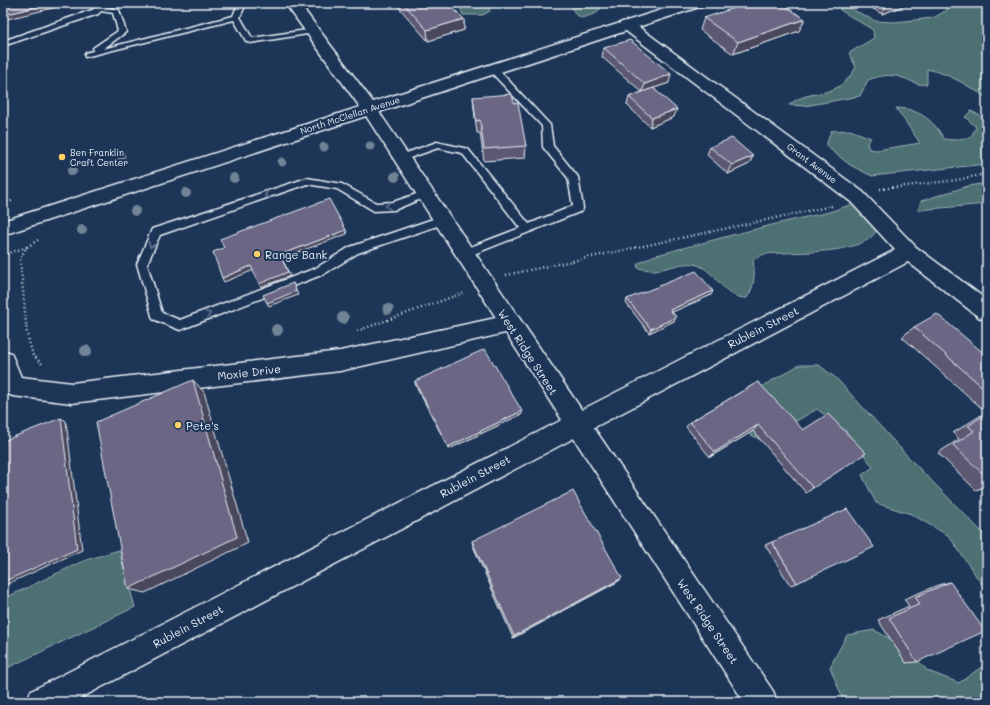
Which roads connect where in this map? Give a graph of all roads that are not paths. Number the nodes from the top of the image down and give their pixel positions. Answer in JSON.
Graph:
{"nodes":[{"id":1,"x":239,"y":3,"type":"edge"},
{"id":2,"x":292,"y":3,"type":"edge"},
{"id":3,"x":697,"y":3,"type":"edge"},
{"id":4,"x":103,"y":5,"type":"edge"},
{"id":5,"x":236,"y":17,"type":"junction"},
{"id":6,"x":627,"y":25,"type":"junction"},
{"id":7,"x":314,"y":31,"type":"junction"},
{"id":8,"x":3,"y":44,"type":"edge"},
{"id":9,"x":493,"y":69,"type":"junction"},
{"id":10,"x":369,"y":109,"type":"junction"},
{"id":11,"x":401,"y":158,"type":"junction"},
{"id":12,"x":425,"y":194,"type":"junction"},
{"id":13,"x":442,"y":220,"type":"junction"},
{"id":14,"x":3,"y":228,"type":"edge"},
{"id":15,"x":527,"y":229,"type":"junction"},
{"id":16,"x":909,"y":252,"type":"junction"},
{"id":17,"x":464,"y":254,"type":"junction"},
{"id":18,"x":987,"y":312,"type":"edge"},
{"id":19,"x":510,"y":324,"type":"junction"},
{"id":20,"x":3,"y":360,"type":"edge"},
{"id":21,"x":576,"y":423,"type":"junction"},
{"id":22,"x":48,"y":700,"type":"edge"},
{"id":23,"x":762,"y":702,"type":"edge"}],
"edges":[{"from":1,"to":5,"type":"lane"},
{"from":2,"to":7,"type":"street","name":"West Ridge Street"},
{"from":3,"to":6,"type":"street","name":"North McClellan Avenue"},
{"from":4,"to":5,"type":"lane"},
{"from":4,"to":8,"type":"lane"},
{"from":5,"to":7,"type":"lane"},
{"from":6,"to":9,"type":"street","name":"North McClellan Avenue"},
{"from":6,"to":16,"type":"street","name":"Grant Avenue"},
{"from":7,"to":10,"type":"street","name":"West Ridge Street"},
{"from":9,"to":10,"type":"street","name":"North McClellan Avenue"},
{"from":9,"to":15,"type":"lane"},
{"from":10,"to":11,"type":"street","name":"West Ridge Street"},
{"from":10,"to":14,"type":"street","name":"North McClellan Avenue"},
{"from":11,"to":12,"type":"street","name":"West Ridge Street"},
{"from":11,"to":15,"type":"lane"},
{"from":12,"to":13,"type":"street","name":"West Ridge Street"},
{"from":12,"to":13,"type":"lane","one_way":true},
{"from":13,"to":17,"type":"street","name":"West Ridge Street"},
{"from":15,"to":17,"type":"lane"},
{"from":16,"to":18,"type":"street","name":"Grant Avenue"},
{"from":16,"to":21,"type":"street","name":"Rublein Street"},
{"from":17,"to":19,"type":"street","name":"West Ridge Street"},
{"from":19,"to":20,"type":"street","name":"Moxie Drive"},
{"from":19,"to":21,"type":"street","name":"West Ridge Street"},
{"from":21,"to":22,"type":"street","name":"Rublein Street"},
{"from":21,"to":23,"type":"street","name":"West Ridge Street"}]}
